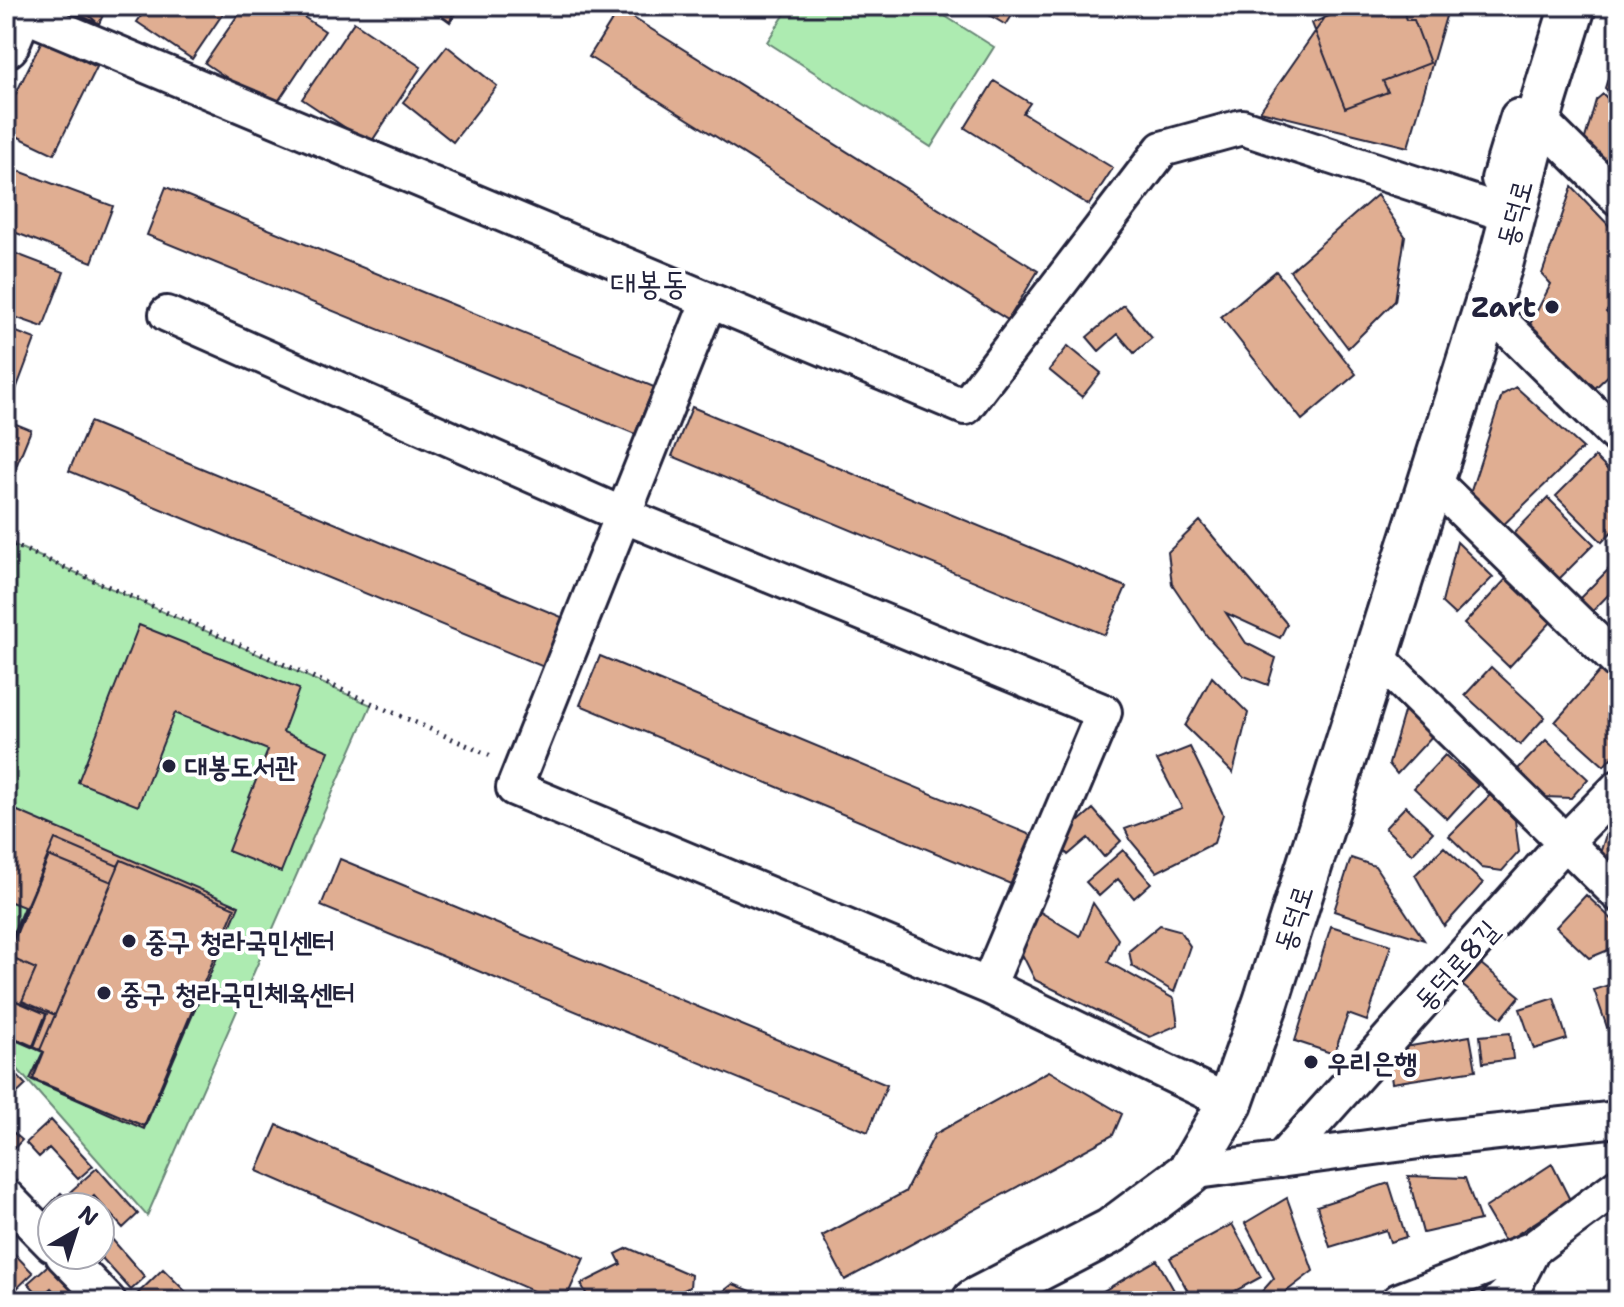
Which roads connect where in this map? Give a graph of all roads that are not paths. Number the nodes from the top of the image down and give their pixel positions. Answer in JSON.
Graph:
{"nodes":[{"id":1,"x":1552,"y":6,"type":"edge"},
{"id":2,"x":1573,"y":6,"type":"edge"},
{"id":3,"x":16,"y":21,"type":"edge"},
{"id":4,"x":1538,"y":119,"type":"junction"},
{"id":5,"x":1506,"y":198,"type":"junction"},
{"id":6,"x":1618,"y":198,"type":"edge"},
{"id":7,"x":709,"y":300,"type":"junction"},
{"id":8,"x":1487,"y":308,"type":"junction"},
{"id":9,"x":167,"y":314,"type":"dead end"},
{"id":10,"x":1618,"y":437,"type":"edge"},
{"id":11,"x":1432,"y":480,"type":"junction"},
{"id":12,"x":623,"y":515,"type":"junction"},
{"id":13,"x":1376,"y":656,"type":"junction"},
{"id":14,"x":1618,"y":662,"type":"edge"},
{"id":15,"x":1618,"y":788,"type":"edge"},
{"id":16,"x":1566,"y":841,"type":"junction"},
{"id":17,"x":1618,"y":894,"type":"edge"},
{"id":18,"x":988,"y":986,"type":"junction"},
{"id":19,"x":1230,"y":1103,"type":"junction"},
{"id":20,"x":1618,"y":1119,"type":"edge"},
{"id":21,"x":1281,"y":1160,"type":"junction"},
{"id":22,"x":1190,"y":1172,"type":"junction"},
{"id":23,"x":1618,"y":1186,"type":"edge"},
{"id":24,"x":6,"y":1197,"type":"edge"},
{"id":25,"x":36,"y":1228,"type":"edge"},
{"id":26,"x":1533,"y":1249,"type":"junction"},
{"id":27,"x":79,"y":1271,"type":"edge"},
{"id":28,"x":108,"y":1301,"type":"edge"},
{"id":29,"x":975,"y":1301,"type":"edge"},
{"id":30,"x":1399,"y":1301,"type":"edge"},
{"id":31,"x":1500,"y":1301,"type":"edge"}],
"edges":[{"from":1,"to":5,"type":"street"},
{"from":2,"to":4,"type":"street","name":"동덕로"},
{"from":3,"to":7,"type":"street"},
{"from":4,"to":5,"type":"street","name":"동덕로"},
{"from":4,"to":6,"type":"street"},
{"from":5,"to":7,"type":"street"},
{"from":5,"to":8,"type":"street","name":"동덕로"},
{"from":7,"to":12,"type":"street"},
{"from":8,"to":10,"type":"street"},
{"from":8,"to":11,"type":"street","name":"동덕로"},
{"from":9,"to":12,"type":"street"},
{"from":11,"to":13,"type":"street","name":"동덕로"},
{"from":11,"to":14,"type":"street"},
{"from":12,"to":18,"type":"street"},
{"from":12,"to":18,"type":"street"},
{"from":13,"to":16,"type":"street"},
{"from":13,"to":19,"type":"street","name":"동덕로"},
{"from":15,"to":16,"type":"street","name":"동덕로8길"},
{"from":16,"to":17,"type":"street"},
{"from":16,"to":21,"type":"street","name":"동덕로8길"},
{"from":18,"to":19,"type":"street"},
{"from":19,"to":22,"type":"street","name":"동덕로"},
{"from":20,"to":21,"type":"street","name":"동덕로"},
{"from":21,"to":22,"type":"street","name":"동덕로"},
{"from":22,"to":29,"type":"street","name":"동덕로"},
{"from":23,"to":26,"type":"street"},
{"from":24,"to":25,"type":"street"},
{"from":26,"to":30,"type":"street"},
{"from":26,"to":31,"type":"street"},
{"from":27,"to":28,"type":"street"}]}
